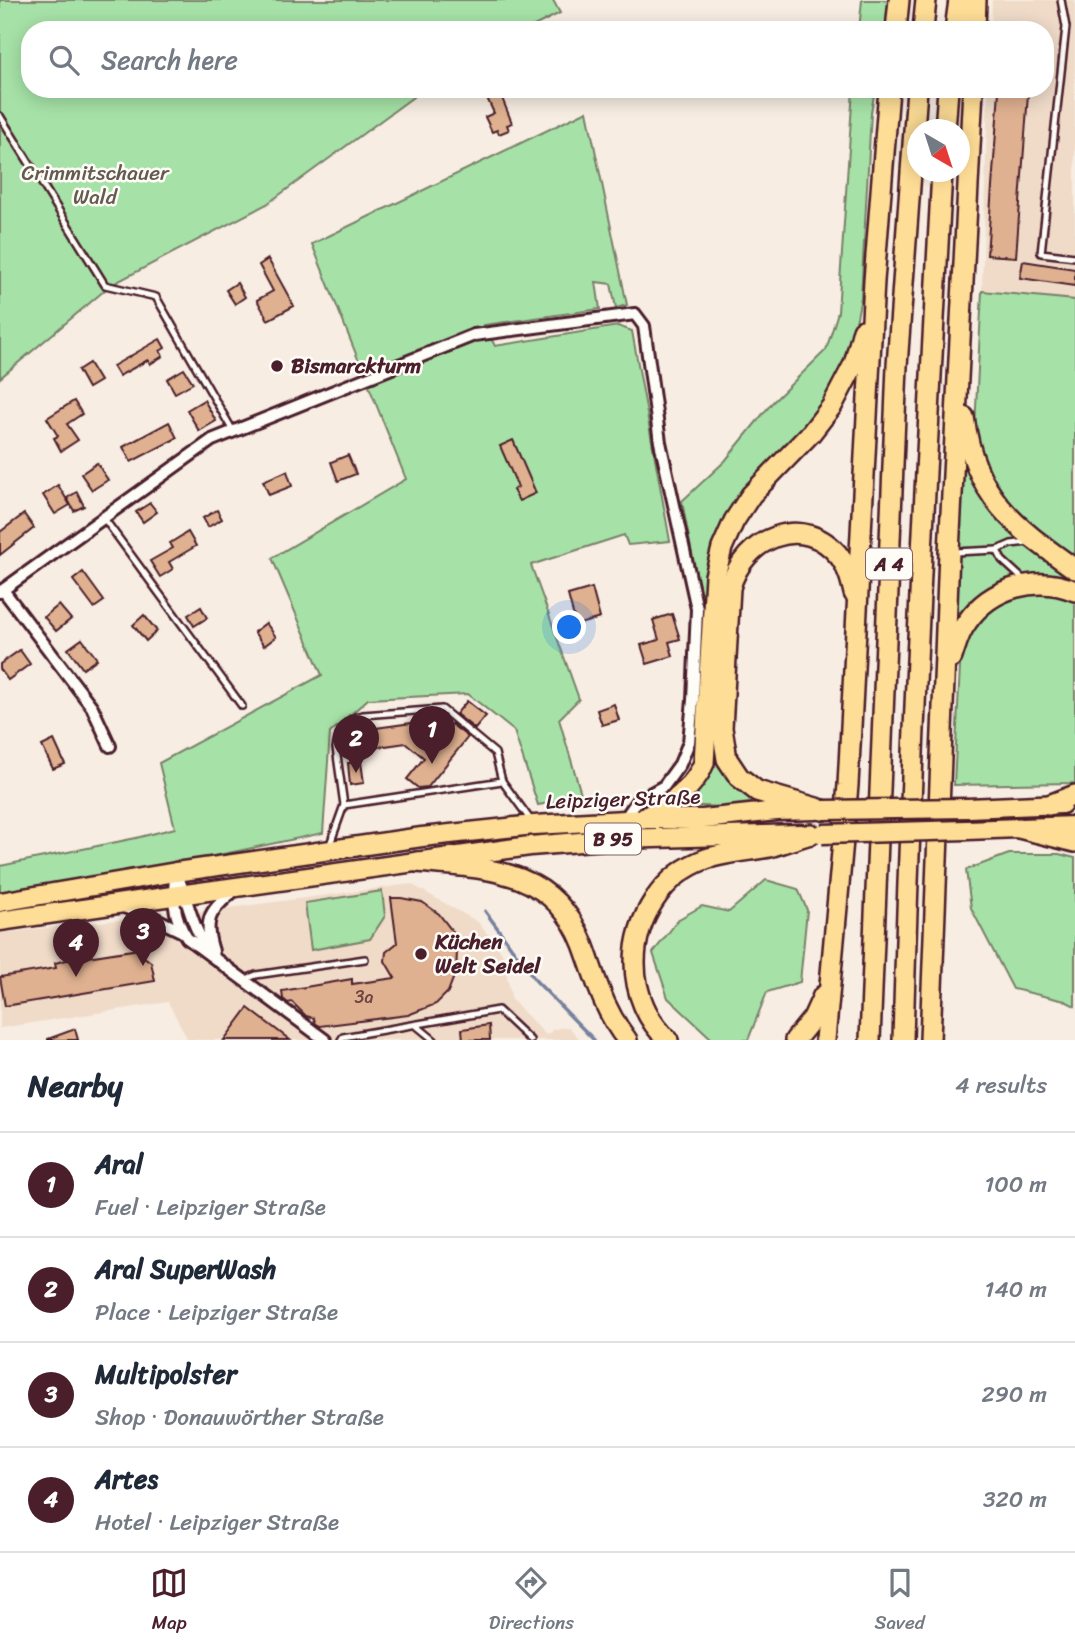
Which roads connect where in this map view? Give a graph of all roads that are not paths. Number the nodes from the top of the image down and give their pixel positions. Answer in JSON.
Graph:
{"nodes":[{"id":1,"x":899,"y":0,"type":"edge"},
{"id":2,"x":926,"y":0,"type":"edge"},
{"id":3,"x":959,"y":0,"type":"edge"},
{"id":4,"x":976,"y":0,"type":"edge"},
{"id":5,"x":1061,"y":0,"type":"edge"},
{"id":6,"x":897,"y":21,"type":"edge"},
{"id":7,"x":924,"y":21,"type":"edge"},
{"id":8,"x":956,"y":21,"type":"edge"},
{"id":9,"x":975,"y":21,"type":"edge"},
{"id":10,"x":1075,"y":26,"type":"edge"},
{"id":11,"x":1066,"y":27,"type":"junction"},
{"id":12,"x":888,"y":98,"type":"edge"},
{"id":13,"x":916,"y":98,"type":"edge"},
{"id":14,"x":947,"y":98,"type":"edge"},
{"id":15,"x":973,"y":98,"type":"edge"},
{"id":16,"x":0,"y":116,"type":"edge"},
{"id":17,"x":946,"y":119,"type":"edge"},
{"id":18,"x":941,"y":182,"type":"edge"},
{"id":19,"x":1075,"y":257,"type":"edge"},
{"id":20,"x":874,"y":281,"type":"junction"},
{"id":21,"x":958,"y":371,"type":"junction"},
{"id":22,"x":233,"y":431,"type":"junction"},
{"id":23,"x":103,"y":517,"type":"junction"},
{"id":24,"x":1035,"y":541,"type":"junction"},
{"id":25,"x":997,"y":550,"type":"junction"},
{"id":26,"x":949,"y":552,"type":"junction"},
{"id":27,"x":1075,"y":569,"type":"edge"},
{"id":28,"x":1029,"y":584,"type":"junction"},
{"id":29,"x":2,"y":591,"type":"edge"},
{"id":30,"x":1075,"y":591,"type":"edge"},
{"id":31,"x":858,"y":611,"type":"junction"},
{"id":32,"x":945,"y":678,"type":"junction"},
{"id":33,"x":242,"y":706,"type":"dead end"},
{"id":34,"x":110,"y":746,"type":"dead end"},
{"id":35,"x":502,"y":781,"type":"junction"},
{"id":36,"x":1075,"y":795,"type":"edge"},
{"id":37,"x":1075,"y":803,"type":"edge"},
{"id":38,"x":344,"y":805,"type":"junction"},
{"id":39,"x":1049,"y":805,"type":"junction"},
{"id":40,"x":823,"y":810,"type":"junction"},
{"id":41,"x":634,"y":820,"type":"junction"},
{"id":42,"x":534,"y":825,"type":"junction"},
{"id":43,"x":1075,"y":826,"type":"edge"},
{"id":44,"x":1019,"y":828,"type":"junction"},
{"id":45,"x":816,"y":834,"type":"junction"},
{"id":46,"x":1075,"y":842,"type":"edge"},
{"id":47,"x":328,"y":850,"type":"junction"},
{"id":48,"x":417,"y":862,"type":"junction"},
{"id":49,"x":176,"y":872,"type":"junction"},
{"id":50,"x":240,"y":886,"type":"junction"},
{"id":51,"x":179,"y":895,"type":"junction"},
{"id":52,"x":0,"y":902,"type":"edge"},
{"id":53,"x":115,"y":904,"type":"junction"},
{"id":54,"x":0,"y":920,"type":"edge"},
{"id":55,"x":183,"y":932,"type":"junction"},
{"id":56,"x":365,"y":959,"type":"dead end"},
{"id":57,"x":217,"y":961,"type":"junction"},
{"id":58,"x":830,"y":979,"type":"junction"},
{"id":59,"x":243,"y":980,"type":"junction"},
{"id":60,"x":417,"y":1026,"type":"junction"},
{"id":61,"x":325,"y":1040,"type":"edge"},
{"id":62,"x":341,"y":1040,"type":"edge"},
{"id":63,"x":434,"y":1040,"type":"edge"},
{"id":64,"x":530,"y":1040,"type":"edge"},
{"id":65,"x":627,"y":1040,"type":"edge"},
{"id":66,"x":668,"y":1040,"type":"edge"},
{"id":67,"x":795,"y":1040,"type":"edge"},
{"id":68,"x":825,"y":1040,"type":"edge"},
{"id":69,"x":870,"y":1040,"type":"edge"},
{"id":70,"x":903,"y":1040,"type":"edge"},
{"id":71,"x":930,"y":1040,"type":"edge"}],
"edges":[{"from":1,"to":6,"type":"highway"},
{"from":2,"to":7,"type":"highway"},
{"from":3,"to":8,"type":"highway"},
{"from":4,"to":9,"type":"highway"},
{"from":5,"to":11,"type":"lane"},
{"from":10,"to":11,"type":"lane"},
{"from":11,"to":19,"type":"lane"},
{"from":12,"to":20,"type":"highway"},
{"from":13,"to":69,"type":"highway","number":"A 4"},
{"from":14,"to":17,"type":"highway"},
{"from":15,"to":21,"type":"highway"},
{"from":16,"to":22,"type":"lane"},
{"from":18,"to":70,"type":"highway","number":"A 4"},
{"from":20,"to":31,"type":"highway"},
{"from":20,"to":41,"type":"highway"},
{"from":21,"to":24,"type":"highway"},
{"from":21,"to":26,"type":"highway"},
{"from":22,"to":23,"type":"street"},
{"from":22,"to":41,"type":"street"},
{"from":23,"to":29,"type":"street"},
{"from":23,"to":33,"type":"lane"},
{"from":24,"to":25,"type":"lane"},
{"from":24,"to":27,"type":"highway"},
{"from":25,"to":26,"type":"lane"},
{"from":25,"to":28,"type":"lane"},
{"from":26,"to":32,"type":"highway"},
{"from":28,"to":30,"type":"highway"},
{"from":28,"to":32,"type":"highway"},
{"from":29,"to":34,"type":"street"},
{"from":31,"to":40,"type":"highway"},
{"from":31,"to":58,"type":"highway"},
{"from":32,"to":71,"type":"highway"},
{"from":35,"to":38,"type":"lane"},
{"from":35,"to":38,"type":"lane"},
{"from":35,"to":42,"type":"lane"},
{"from":36,"to":39,"type":"highway"},
{"from":37,"to":39,"type":"main road","name":"Leipziger Straße"},
{"from":38,"to":47,"type":"lane"},
{"from":39,"to":40,"type":"main road","name":"Leipziger Straße","number":"B 95","bridge":true},
{"from":40,"to":41,"type":"main road","name":"Leipziger Straße","number":"B 95"},
{"from":41,"to":42,"type":"main road","name":"Leipziger Straße","number":"B 95"},
{"from":42,"to":47,"type":"main road","name":"Leipziger Straße","number":"B 95"},
{"from":43,"to":44,"type":"main road","name":"Leipziger Straße"},
{"from":44,"to":45,"type":"main road","name":"Leipziger Straße","number":"B 95","bridge":true},
{"from":44,"to":46,"type":"highway"},
{"from":45,"to":48,"type":"main road","name":"Leipziger Straße","number":"B 95"},
{"from":45,"to":66,"type":"highway"},
{"from":47,"to":49,"type":"main road","name":"Leipziger Straße","number":"B 95"},
{"from":48,"to":50,"type":"main road","name":"Leipziger Straße","number":"B 95"},
{"from":48,"to":65,"type":"highway"},
{"from":49,"to":51,"type":"street"},
{"from":49,"to":52,"type":"main road","name":"Leipziger Straße","number":"B 95"},
{"from":50,"to":51,"type":"main road","name":"Leipziger Straße","number":"B 95"},
{"from":50,"to":57,"type":"street"},
{"from":51,"to":53,"type":"main road","name":"Leipziger Straße","number":"B 95"},
{"from":51,"to":55,"type":"street"},
{"from":51,"to":57,"type":"street"},
{"from":53,"to":54,"type":"main road","name":"Leipziger Straße","number":"B 95"},
{"from":53,"to":55,"type":"street"},
{"from":55,"to":57,"type":"street"},
{"from":56,"to":59,"type":"lane"},
{"from":57,"to":59,"type":"street"},
{"from":58,"to":67,"type":"highway"},
{"from":58,"to":68,"type":"highway"},
{"from":59,"to":61,"type":"street"},
{"from":60,"to":62,"type":"lane"},
{"from":60,"to":63,"type":"lane"},
{"from":60,"to":64,"type":"lane"}]}
